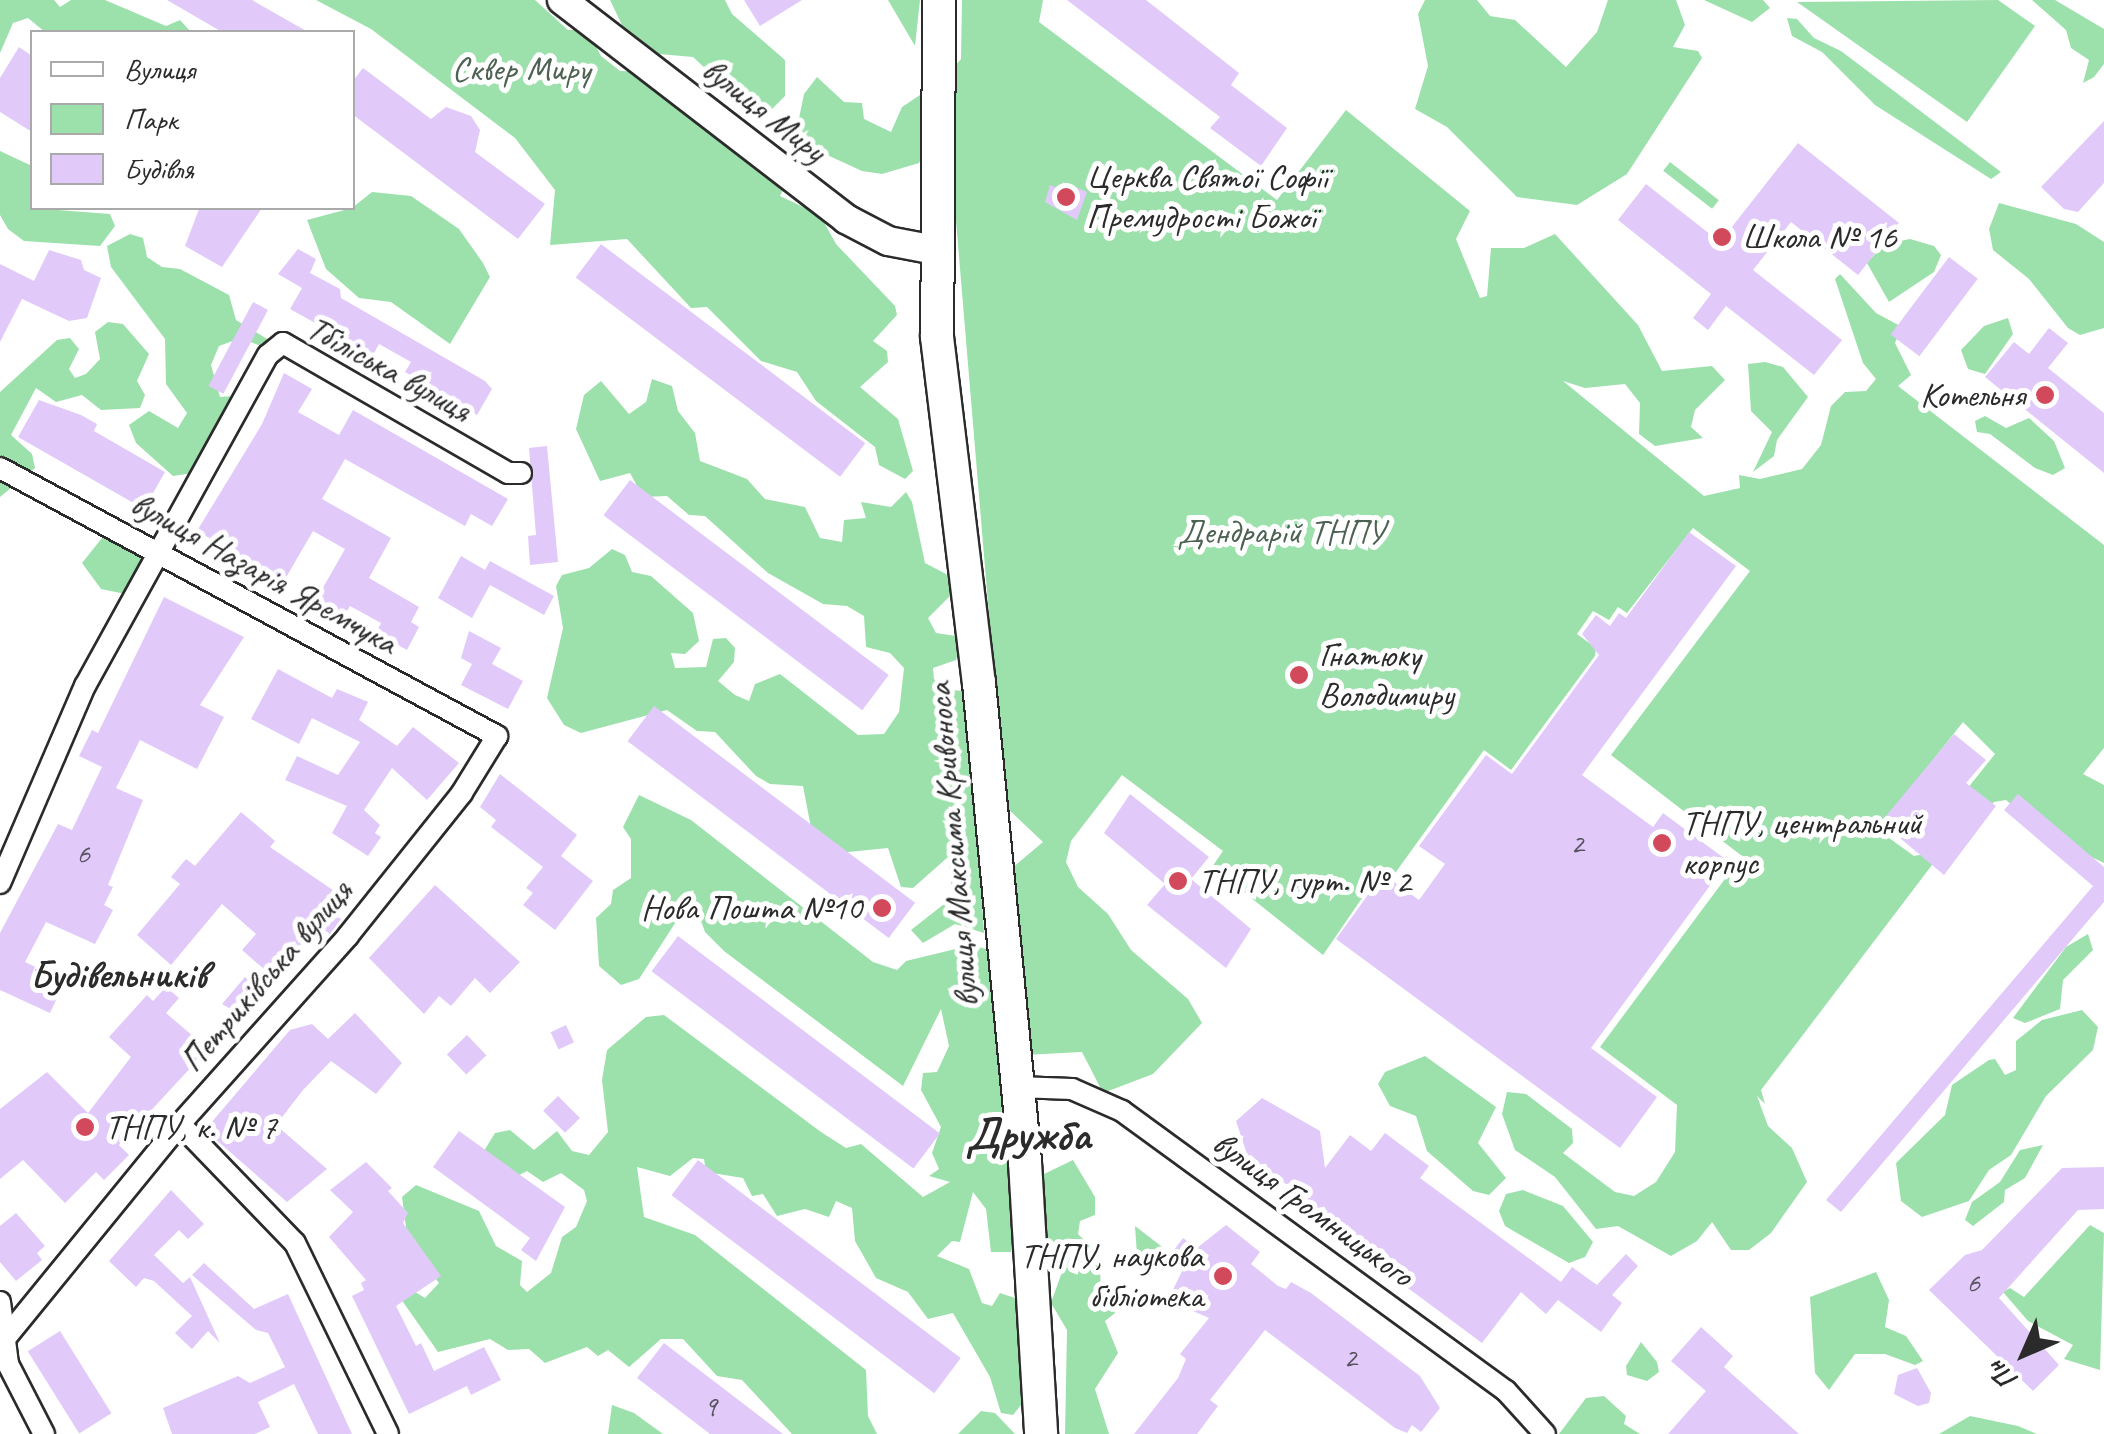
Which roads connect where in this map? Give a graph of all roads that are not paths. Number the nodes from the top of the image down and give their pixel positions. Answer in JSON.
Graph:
{"nodes":[{"id":1,"x":562,"y":0,"type":"edge"},
{"id":2,"x":939,"y":0,"type":"edge"},
{"id":3,"x":935,"y":250,"type":"junction"},
{"id":4,"x":0,"y":468,"type":"edge"},
{"id":5,"x":521,"y":473,"type":"dead end"},
{"id":6,"x":157,"y":552,"type":"junction"},
{"id":7,"x":496,"y":736,"type":"joint"},
{"id":8,"x":0,"y":883,"type":"edge"},
{"id":9,"x":1017,"y":1087,"type":"junction"},
{"id":10,"x":180,"y":1124,"type":"junction"},
{"id":11,"x":0,"y":1302,"type":"edge"},
{"id":12,"x":2,"y":1343,"type":"edge"},
{"id":13,"x":44,"y":1434,"type":"edge"},
{"id":14,"x":388,"y":1434,"type":"edge"},
{"id":15,"x":1041,"y":1434,"type":"edge"},
{"id":16,"x":1545,"y":1434,"type":"edge"}],
"edges":[{"from":1,"to":3,"type":"main road","name":"вулиця Миру"},
{"from":2,"to":3,"type":"main road","name":"вулиця Максима Кривоноса"},
{"from":3,"to":9,"type":"main road","name":"вулиця Максима Кривоноса"},
{"from":4,"to":6,"type":"street","name":"вулиця Назарія Яремчука"},
{"from":5,"to":6,"type":"street","name":"Тбіліська вулиця"},
{"from":6,"to":7,"type":"street","name":"вулиця Назарія Яремчука"},
{"from":6,"to":8,"type":"street"},
{"from":7,"to":10,"type":"street","name":"Петриківська вулиця"},
{"from":9,"to":15,"type":"main road","name":"вулиця Максима Кривоноса"},
{"from":9,"to":16,"type":"street","name":"вулиця Громницького"},
{"from":10,"to":12,"type":"street","name":"Петриківська вулиця"},
{"from":10,"to":14,"type":"street"},
{"from":11,"to":12,"type":"street"},
{"from":12,"to":13,"type":"street"}]}
